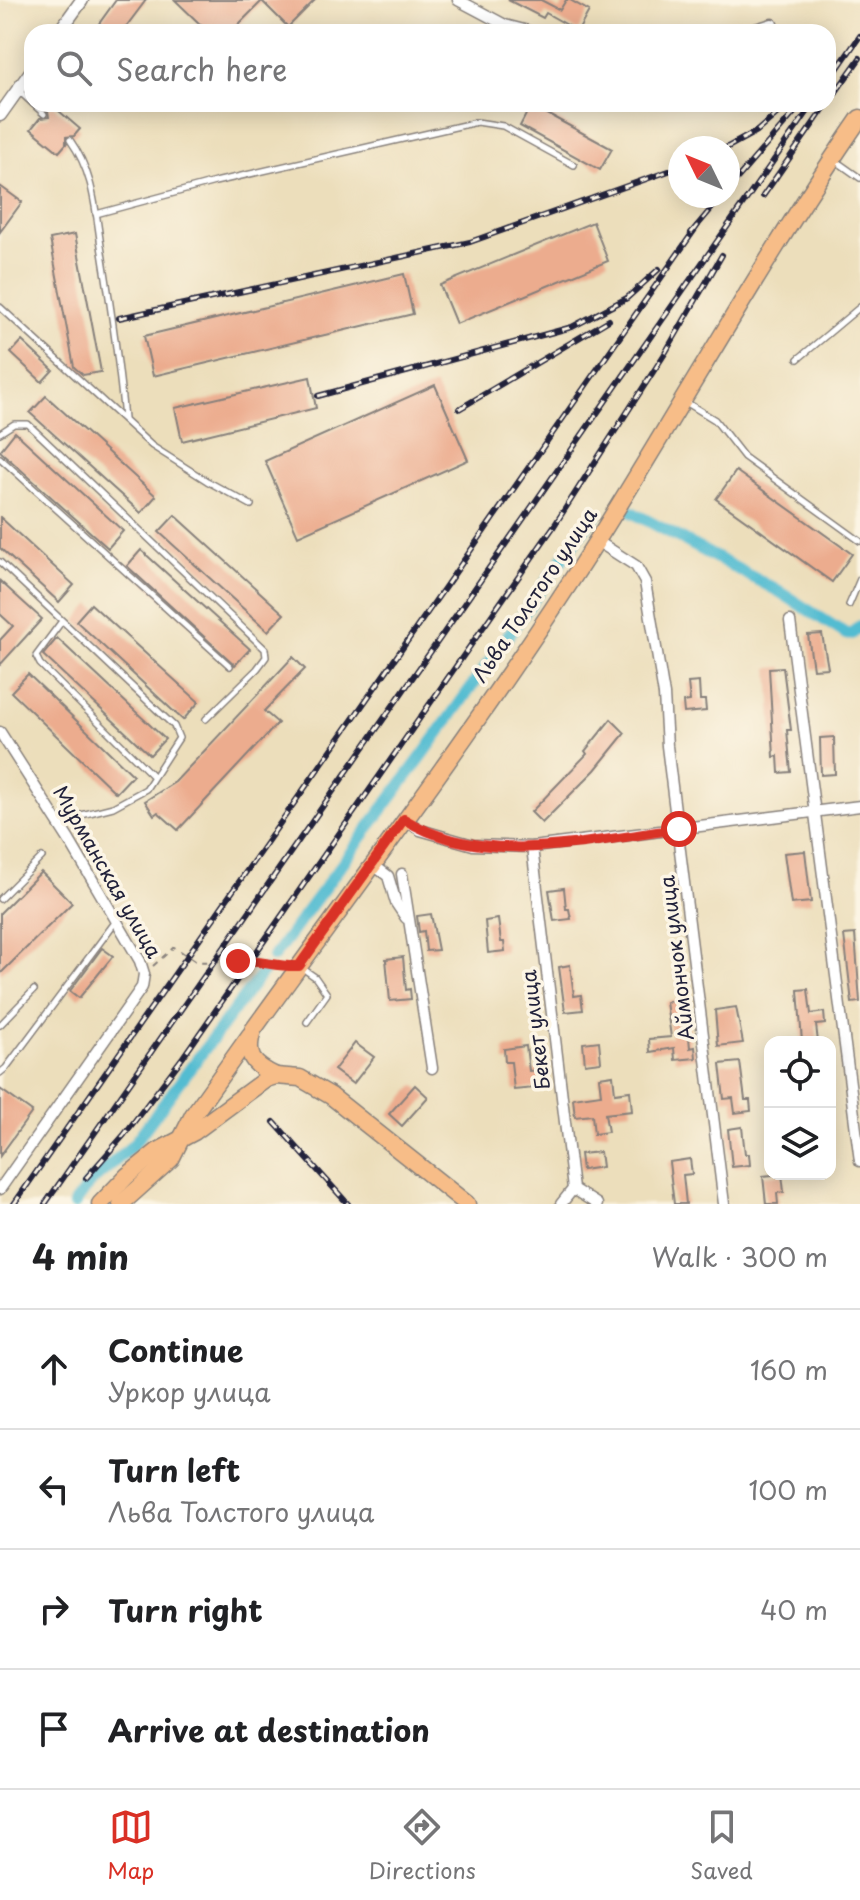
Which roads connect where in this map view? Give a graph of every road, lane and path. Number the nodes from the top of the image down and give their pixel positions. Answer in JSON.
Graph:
{"nodes":[{"id":1,"x":82,"y":0,"type":"edge"},
{"id":2,"x":458,"y":0,"type":"edge"},
{"id":3,"x":65,"y":24,"type":"edge"},
{"id":4,"x":503,"y":24,"type":"edge"},
{"id":5,"x":24,"y":81,"type":"edge"},
{"id":6,"x":18,"y":90,"type":"junction"},
{"id":7,"x":24,"y":96,"type":"edge"},
{"id":8,"x":2,"y":109,"type":"edge"},
{"id":9,"x":42,"y":112,"type":"edge"},
{"id":10,"x":44,"y":114,"type":"dead end"},
{"id":11,"x":860,"y":118,"type":"edge"},
{"id":12,"x":70,"y":140,"type":"dead end"},
{"id":13,"x":832,"y":158,"type":"junction"},
{"id":14,"x":574,"y":165,"type":"dead end"},
{"id":15,"x":860,"y":178,"type":"edge"},
{"id":16,"x":96,"y":214,"type":"junction"},
{"id":17,"x":0,"y":307,"type":"edge"},
{"id":18,"x":860,"y":307,"type":"edge"},
{"id":19,"x":798,"y":359,"type":"dead end"},
{"id":20,"x":684,"y":400,"type":"junction"},
{"id":21,"x":124,"y":420,"type":"junction"},
{"id":22,"x":0,"y":433,"type":"edge"},
{"id":23,"x":0,"y":458,"type":"edge"},
{"id":24,"x":251,"y":505,"type":"dead end"},
{"id":25,"x":597,"y":541,"type":"junction"},
{"id":26,"x":860,"y":541,"type":"edge"},
{"id":27,"x":0,"y":562,"type":"edge"},
{"id":28,"x":860,"y":579,"type":"edge"},
{"id":29,"x":849,"y":605,"type":"dead end"},
{"id":30,"x":62,"y":621,"type":"junction"},
{"id":31,"x":790,"y":621,"type":"dead end"},
{"id":32,"x":230,"y":666,"type":"dead end"},
{"id":33,"x":206,"y":719,"type":"dead end"},
{"id":34,"x":0,"y":732,"type":"edge"},
{"id":35,"x":153,"y":776,"type":"junction"},
{"id":36,"x":860,"y":806,"type":"edge"},
{"id":37,"x":814,"y":812,"type":"junction"},
{"id":38,"x":404,"y":819,"type":"junction"},
{"id":39,"x":57,"y":821,"type":"junction"},
{"id":40,"x":679,"y":829,"type":"junction"},
{"id":41,"x":532,"y":847,"type":"junction"},
{"id":42,"x":42,"y":857,"type":"dead end"},
{"id":43,"x":372,"y":864,"type":"junction"},
{"id":44,"x":402,"y":874,"type":"dead end"},
{"id":45,"x":0,"y":899,"type":"edge"},
{"id":46,"x":116,"y":920,"type":"junction"},
{"id":47,"x":408,"y":920,"type":"junction"},
{"id":48,"x":299,"y":966,"type":"junction"},
{"id":49,"x":144,"y":974,"type":"junction"},
{"id":50,"x":34,"y":990,"type":"dead end"},
{"id":51,"x":307,"y":1022,"type":"dead end"},
{"id":52,"x":0,"y":1025,"type":"edge"},
{"id":53,"x":253,"y":1030,"type":"junction"},
{"id":54,"x":432,"y":1068,"type":"dead end"},
{"id":55,"x":0,"y":1073,"type":"edge"},
{"id":56,"x":276,"y":1076,"type":"junction"},
{"id":57,"x":181,"y":1140,"type":"junction"},
{"id":58,"x":860,"y":1161,"type":"edge"},
{"id":59,"x":0,"y":1189,"type":"edge"},
{"id":60,"x":573,"y":1189,"type":"junction"},
{"id":61,"x":100,"y":1204,"type":"edge"},
{"id":62,"x":121,"y":1204,"type":"edge"},
{"id":63,"x":467,"y":1204,"type":"edge"},
{"id":64,"x":561,"y":1204,"type":"edge"},
{"id":65,"x":597,"y":1204,"type":"edge"},
{"id":66,"x":724,"y":1204,"type":"edge"}],
"edges":[{"from":1,"to":3,"type":"street"},
{"from":2,"to":4,"type":"street"},
{"from":5,"to":6,"type":"street"},
{"from":6,"to":7,"type":"lane"},
{"from":6,"to":8,"type":"street"},
{"from":9,"to":10,"type":"lane"},
{"from":11,"to":13,"type":"main road","name":"Льва Толстого улица"},
{"from":12,"to":16,"type":"lane"},
{"from":13,"to":15,"type":"lane"},
{"from":13,"to":20,"type":"main road","name":"Льва Толстого улица"},
{"from":14,"to":16,"type":"lane"},
{"from":16,"to":21,"type":"lane"},
{"from":17,"to":21,"type":"lane"},
{"from":18,"to":19,"type":"lane"},
{"from":20,"to":25,"type":"main road","name":"Льва Толстого улица"},
{"from":20,"to":26,"type":"lane"},
{"from":21,"to":24,"type":"lane"},
{"from":22,"to":33,"type":"lane"},
{"from":23,"to":32,"type":"lane"},
{"from":25,"to":38,"type":"main road","name":"Льва Толстого улица"},
{"from":25,"to":40,"type":"street","name":"Аймончок улица"},
{"from":27,"to":30,"type":"lane"},
{"from":28,"to":29,"type":"lane"},
{"from":30,"to":35,"type":"lane"},
{"from":30,"to":35,"type":"lane"},
{"from":31,"to":37,"type":"street"},
{"from":34,"to":39,"type":"street","name":"Мурманская улица"},
{"from":35,"to":39,"type":"lane"},
{"from":36,"to":37,"type":"street"},
{"from":37,"to":40,"type":"street"},
{"from":37,"to":58,"type":"street"},
{"from":38,"to":41,"type":"street"},
{"from":38,"to":43,"type":"main road","name":"Льва Толстого улица"},
{"from":39,"to":46,"type":"street","name":"Мурманская улица"},
{"from":40,"to":41,"type":"street"},
{"from":40,"to":66,"type":"street","name":"Аймончок улица"},
{"from":41,"to":60,"type":"street","name":"Бекет улица"},
{"from":42,"to":45,"type":"lane"},
{"from":43,"to":47,"type":"street"},
{"from":43,"to":48,"type":"main road","name":"Льва Толстого улица"},
{"from":44,"to":47,"type":"street"},
{"from":46,"to":49,"type":"street","name":"Мурманская улица"},
{"from":46,"to":55,"type":"lane"},
{"from":47,"to":54,"type":"street"},
{"from":48,"to":49,"type":"path"},
{"from":48,"to":51,"type":"lane"},
{"from":48,"to":53,"type":"main road","name":"Льва Толстого улица"},
{"from":49,"to":59,"type":"street","name":"Мурманская улица"},
{"from":50,"to":52,"type":"lane"},
{"from":53,"to":56,"type":"main road"},
{"from":53,"to":57,"type":"main road","name":"Льва Толстого улица"},
{"from":56,"to":57,"type":"main road"},
{"from":56,"to":63,"type":"main road"},
{"from":57,"to":61,"type":"main road"},
{"from":57,"to":62,"type":"main road"},
{"from":60,"to":64,"type":"street"},
{"from":60,"to":65,"type":"street"}]}
